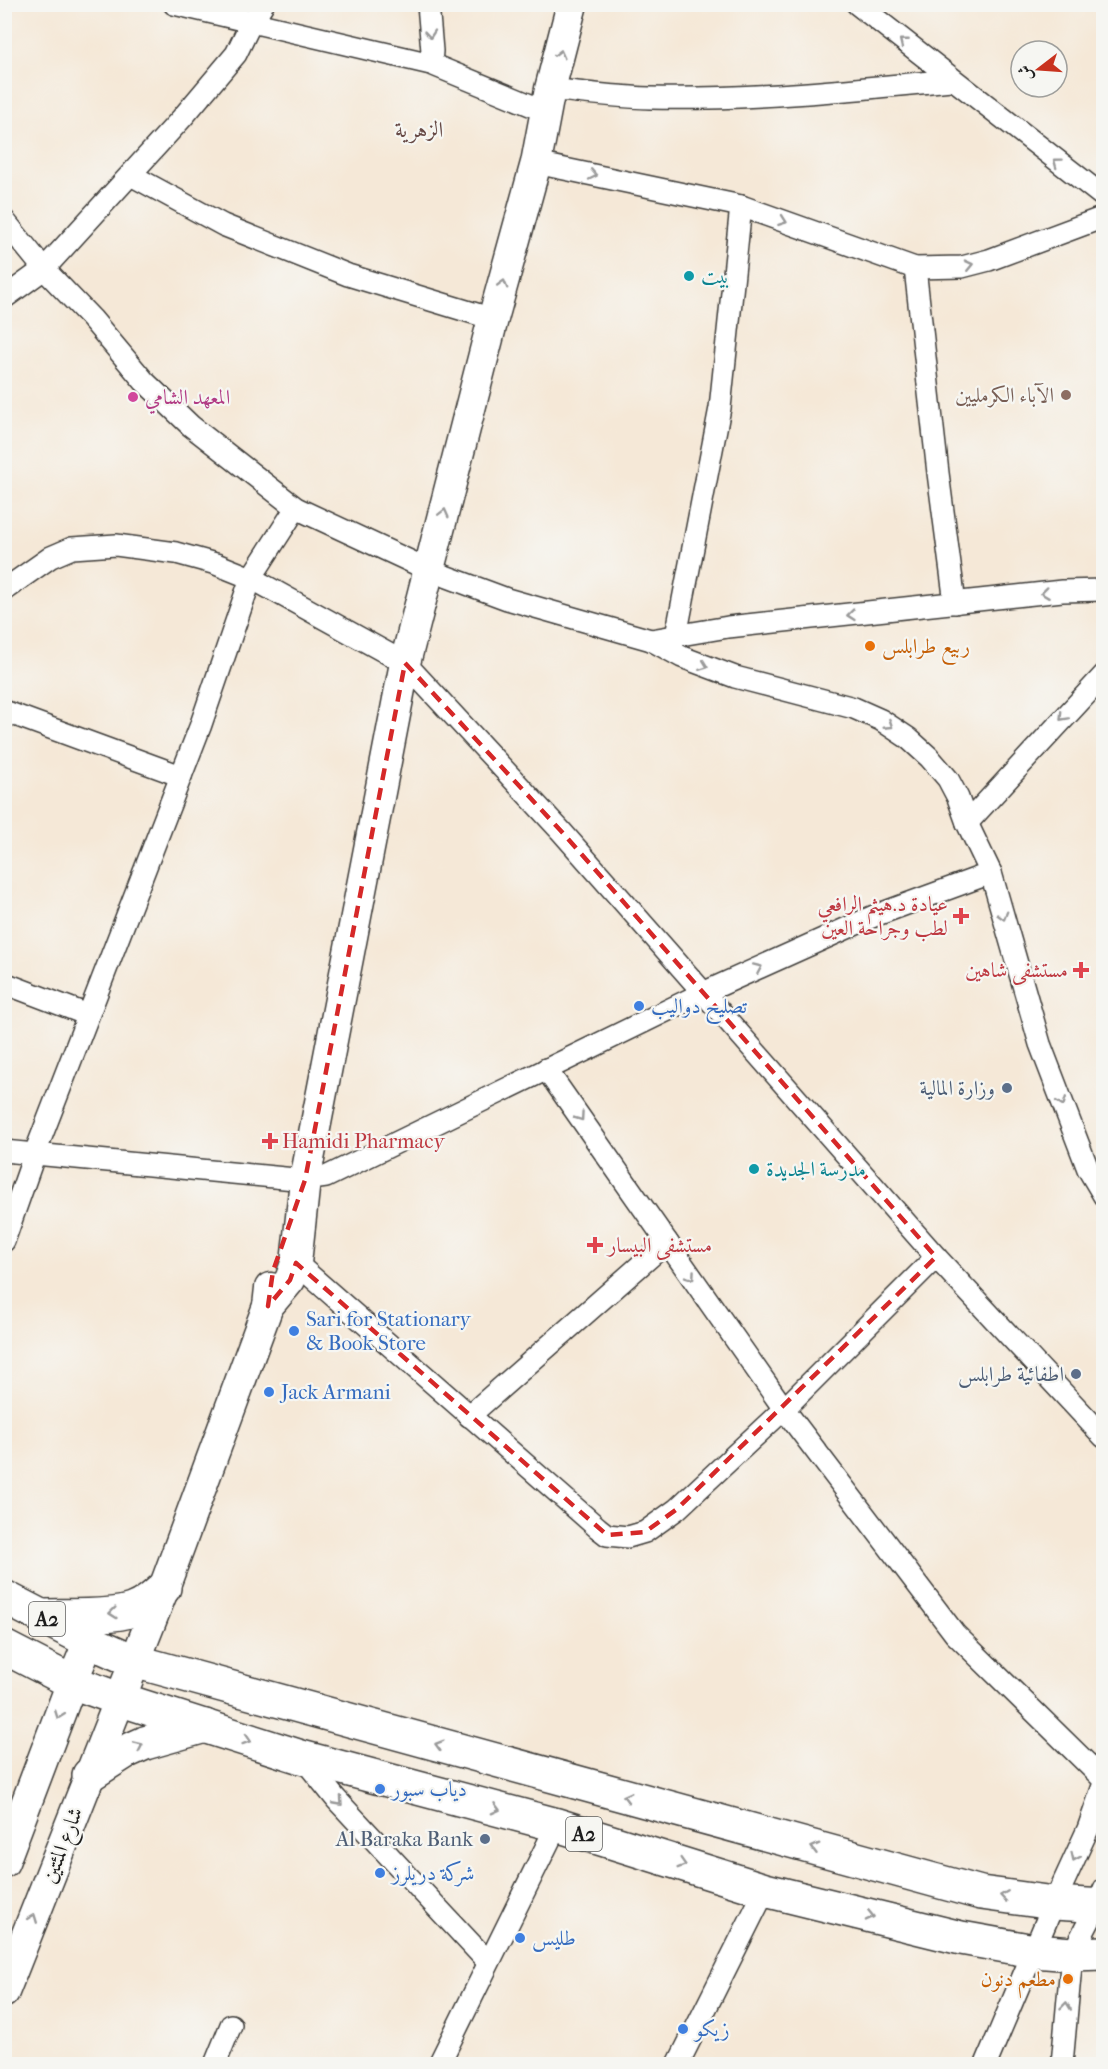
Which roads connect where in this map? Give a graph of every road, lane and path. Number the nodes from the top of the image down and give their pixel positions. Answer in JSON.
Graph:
{"nodes":[{"id":1,"x":174,"y":4,"type":"edge"},
{"id":2,"x":263,"y":4,"type":"edge"},
{"id":3,"x":428,"y":4,"type":"edge"},
{"id":4,"x":572,"y":4,"type":"edge"},
{"id":5,"x":856,"y":4,"type":"edge"},
{"id":6,"x":251,"y":23,"type":"junction"},
{"id":7,"x":431,"y":64,"type":"junction"},
{"id":8,"x":951,"y":80,"type":"junction"},
{"id":9,"x":549,"y":101,"type":"junction"},
{"id":10,"x":536,"y":163,"type":"junction"},
{"id":11,"x":130,"y":175,"type":"junction"},
{"id":12,"x":1104,"y":197,"type":"edge"},
{"id":13,"x":741,"y":206,"type":"junction"},
{"id":14,"x":1104,"y":217,"type":"edge"},
{"id":15,"x":4,"y":220,"type":"edge"},
{"id":16,"x":915,"y":268,"type":"junction"},
{"id":17,"x":44,"y":269,"type":"junction"},
{"id":18,"x":4,"y":298,"type":"edge"},
{"id":19,"x":493,"y":319,"type":"junction"},
{"id":20,"x":296,"y":508,"type":"junction"},
{"id":21,"x":429,"y":570,"type":"junction"},
{"id":22,"x":252,"y":578,"type":"junction"},
{"id":23,"x":4,"y":590,"type":"edge"},
{"id":24,"x":1104,"y":590,"type":"edge"},
{"id":25,"x":955,"y":603,"type":"junction"},
{"id":26,"x":676,"y":636,"type":"junction"},
{"id":27,"x":651,"y":640,"type":"junction"},
{"id":28,"x":405,"y":663,"type":"junction"},
{"id":29,"x":1104,"y":675,"type":"edge"},
{"id":30,"x":4,"y":711,"type":"edge"},
{"id":31,"x":181,"y":776,"type":"junction"},
{"id":32,"x":967,"y":823,"type":"junction"},
{"id":33,"x":991,"y":873,"type":"junction"},
{"id":34,"x":4,"y":983,"type":"edge"},
{"id":35,"x":705,"y":992,"type":"junction"},
{"id":36,"x":88,"y":1015,"type":"junction"},
{"id":37,"x":546,"y":1069,"type":"junction"},
{"id":38,"x":4,"y":1151,"type":"edge"},
{"id":39,"x":35,"y":1153,"type":"junction"},
{"id":40,"x":305,"y":1180,"type":"junction"},
{"id":41,"x":1104,"y":1196,"type":"edge"},
{"id":42,"x":4,"y":1241,"type":"edge"},
{"id":43,"x":667,"y":1242,"type":"junction"},
{"id":44,"x":936,"y":1257,"type":"junction"},
{"id":45,"x":296,"y":1263,"type":"junction"},
{"id":46,"x":268,"y":1306,"type":"junction"},
{"id":47,"x":784,"y":1409,"type":"junction"},
{"id":48,"x":469,"y":1416,"type":"junction"},
{"id":49,"x":1104,"y":1437,"type":"edge"},
{"id":50,"x":164,"y":1588,"type":"junction"},
{"id":51,"x":4,"y":1597,"type":"edge"},
{"id":52,"x":40,"y":1616,"type":"junction"},
{"id":53,"x":89,"y":1641,"type":"junction"},
{"id":54,"x":4,"y":1647,"type":"edge"},
{"id":55,"x":134,"y":1661,"type":"junction"},
{"id":56,"x":72,"y":1682,"type":"junction"},
{"id":57,"x":119,"y":1699,"type":"junction"},
{"id":58,"x":205,"y":1726,"type":"junction"},
{"id":59,"x":301,"y":1757,"type":"junction"},
{"id":60,"x":89,"y":1775,"type":"junction"},
{"id":61,"x":1104,"y":1782,"type":"edge"},
{"id":62,"x":557,"y":1825,"type":"junction"},
{"id":63,"x":4,"y":1862,"type":"edge"},
{"id":64,"x":765,"y":1890,"type":"junction"},
{"id":65,"x":1101,"y":1900,"type":"edge"},
{"id":66,"x":1054,"y":1903,"type":"junction"},
{"id":67,"x":1034,"y":1951,"type":"junction"},
{"id":68,"x":1104,"y":1953,"type":"edge"},
{"id":69,"x":1072,"y":1954,"type":"junction"},
{"id":70,"x":488,"y":1962,"type":"junction"},
{"id":71,"x":4,"y":1992,"type":"edge"},
{"id":72,"x":231,"y":2025,"type":"dead end"},
{"id":73,"x":442,"y":2063,"type":"edge"},
{"id":74,"x":215,"y":2064,"type":"edge"},
{"id":75,"x":678,"y":2064,"type":"edge"},
{"id":76,"x":986,"y":2064,"type":"edge"},
{"id":77,"x":1062,"y":2064,"type":"edge"}],
"edges":[{"from":1,"to":6,"type":"street"},
{"from":2,"to":6,"type":"street"},
{"from":3,"to":7,"type":"street","one_way":true},
{"from":9,"to":4,"type":"street","one_way":true},
{"from":8,"to":5,"type":"street","one_way":true},
{"from":6,"to":7,"type":"street"},
{"from":6,"to":11,"type":"street"},
{"from":7,"to":9,"type":"street"},
{"from":8,"to":9,"type":"street"},
{"from":12,"to":8,"type":"street","one_way":true},
{"from":9,"to":10,"type":"street"},
{"from":10,"to":13,"type":"street","one_way":true},
{"from":19,"to":10,"type":"street","one_way":true},
{"from":11,"to":17,"type":"street"},
{"from":11,"to":19,"type":"street"},
{"from":13,"to":16,"type":"street","one_way":true},
{"from":13,"to":26,"type":"street"},
{"from":16,"to":14,"type":"street","one_way":true},
{"from":15,"to":17,"type":"street"},
{"from":16,"to":25,"type":"street"},
{"from":17,"to":18,"type":"street"},
{"from":17,"to":20,"type":"street"},
{"from":21,"to":19,"type":"street","one_way":true},
{"from":20,"to":21,"type":"street"},
{"from":20,"to":22,"type":"street"},
{"from":21,"to":27,"type":"street"},
{"from":21,"to":28,"type":"street"},
{"from":22,"to":23,"type":"street"},
{"from":22,"to":28,"type":"street"},
{"from":22,"to":31,"type":"street"},
{"from":24,"to":25,"type":"street","one_way":true},
{"from":25,"to":26,"type":"street","one_way":true},
{"from":26,"to":27,"type":"street"},
{"from":27,"to":32,"type":"street","one_way":true},
{"from":28,"to":35,"type":"street"},
{"from":28,"to":40,"type":"street"},
{"from":29,"to":32,"type":"street","one_way":true},
{"from":30,"to":31,"type":"street"},
{"from":31,"to":36,"type":"street"},
{"from":32,"to":33,"type":"street"},
{"from":35,"to":33,"type":"street","one_way":true},
{"from":33,"to":41,"type":"street","one_way":true},
{"from":34,"to":36,"type":"street"},
{"from":35,"to":37,"type":"street"},
{"from":35,"to":44,"type":"street"},
{"from":36,"to":39,"type":"street"},
{"from":37,"to":40,"type":"street"},
{"from":37,"to":43,"type":"street","one_way":true},
{"from":38,"to":39,"type":"street"},
{"from":39,"to":40,"type":"street"},
{"from":39,"to":42,"type":"street"},
{"from":40,"to":45,"type":"street"},
{"from":40,"to":46,"type":"street"},
{"from":43,"to":47,"type":"street","one_way":true},
{"from":43,"to":48,"type":"street"},
{"from":44,"to":47,"type":"street"},
{"from":44,"to":49,"type":"street"},
{"from":45,"to":46,"type":"street"},
{"from":45,"to":48,"type":"street"},
{"from":46,"to":50,"type":"street","name":"شارع المئتين"},
{"from":47,"to":48,"type":"street"},
{"from":47,"to":61,"type":"street"},
{"from":50,"to":52,"type":"highway","one_way":true},
{"from":50,"to":55,"type":"street","name":"شارع المئتين"},
{"from":51,"to":52,"type":"highway","number":"A2"},
{"from":52,"to":53,"type":"highway","number":"A2"},
{"from":53,"to":55,"type":"highway","number":"A2"},
{"from":53,"to":56,"type":"street"},
{"from":54,"to":56,"type":"highway","number":"A2"},
{"from":55,"to":57,"type":"street","name":"شارع المئتين"},
{"from":66,"to":55,"type":"highway","number":"A2","one_way":true},
{"from":56,"to":57,"type":"highway","number":"A2"},
{"from":56,"to":63,"type":"street","one_way":true},
{"from":57,"to":58,"type":"highway","number":"A2"},
{"from":57,"to":60,"type":"street","name":"شارع المئتين"},
{"from":58,"to":59,"type":"highway","number":"A2","one_way":true},
{"from":60,"to":58,"type":"highway","one_way":true},
{"from":59,"to":62,"type":"highway","number":"A2","one_way":true},
{"from":59,"to":70,"type":"street","one_way":true},
{"from":71,"to":60,"type":"street","name":"شارع المئتين","one_way":true},
{"from":61,"to":66,"type":"street","one_way":true},
{"from":62,"to":64,"type":"highway","number":"A2","one_way":true},
{"from":62,"to":70,"type":"street"},
{"from":64,"to":67,"type":"highway","number":"A2","one_way":true},
{"from":64,"to":75,"type":"street"},
{"from":65,"to":66,"type":"highway","number":"A2"},
{"from":65,"to":69,"type":"street"},
{"from":66,"to":67,"type":"street"},
{"from":67,"to":69,"type":"highway","number":"A2"},
{"from":67,"to":76,"type":"street"},
{"from":68,"to":69,"type":"highway","number":"A2"},
{"from":77,"to":69,"type":"street","one_way":true},
{"from":70,"to":73,"type":"street"},
{"from":72,"to":74,"type":"street"}]}
